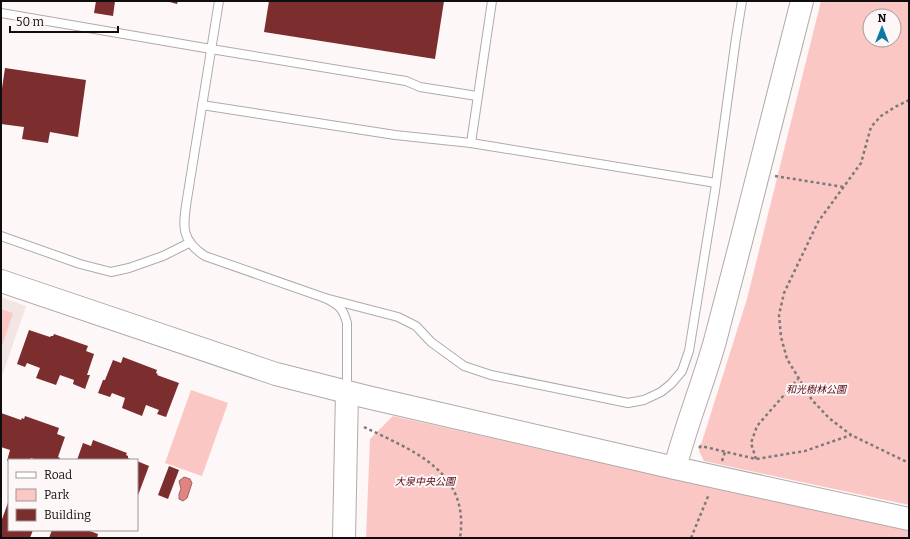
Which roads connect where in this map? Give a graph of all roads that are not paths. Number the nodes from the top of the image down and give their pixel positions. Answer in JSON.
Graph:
{"nodes":[{"id":1,"x":219,"y":1,"type":"edge"},
{"id":2,"x":492,"y":1,"type":"edge"},
{"id":3,"x":742,"y":1,"type":"edge"},
{"id":4,"x":802,"y":1,"type":"edge"},
{"id":5,"x":1,"y":13,"type":"edge"},
{"id":6,"x":211,"y":50,"type":"junction"},
{"id":7,"x":478,"y":96,"type":"junction"},
{"id":8,"x":202,"y":105,"type":"junction"},
{"id":9,"x":471,"y":143,"type":"junction"},
{"id":10,"x":716,"y":183,"type":"junction"},
{"id":11,"x":1,"y":236,"type":"edge"},
{"id":12,"x":189,"y":242,"type":"junction"},
{"id":13,"x":1,"y":281,"type":"edge"},
{"id":14,"x":325,"y":298,"type":"junction"},
{"id":15,"x":347,"y":392,"type":"junction"},
{"id":16,"x":675,"y":468,"type":"junction"},
{"id":17,"x":909,"y":519,"type":"edge"},
{"id":18,"x":344,"y":538,"type":"edge"}],
"edges":[{"from":1,"to":6,"type":"lane"},
{"from":2,"to":7,"type":"lane"},
{"from":3,"to":10,"type":"lane"},
{"from":4,"to":16,"type":"street"},
{"from":5,"to":6,"type":"lane"},
{"from":6,"to":7,"type":"lane"},
{"from":6,"to":8,"type":"lane"},
{"from":7,"to":9,"type":"lane"},
{"from":8,"to":9,"type":"lane"},
{"from":8,"to":12,"type":"lane"},
{"from":9,"to":10,"type":"lane"},
{"from":10,"to":14,"type":"lane"},
{"from":11,"to":12,"type":"lane"},
{"from":12,"to":14,"type":"lane"},
{"from":13,"to":15,"type":"street"},
{"from":14,"to":15,"type":"lane"},
{"from":15,"to":16,"type":"street"},
{"from":15,"to":18,"type":"street"},
{"from":16,"to":17,"type":"street"}]}
